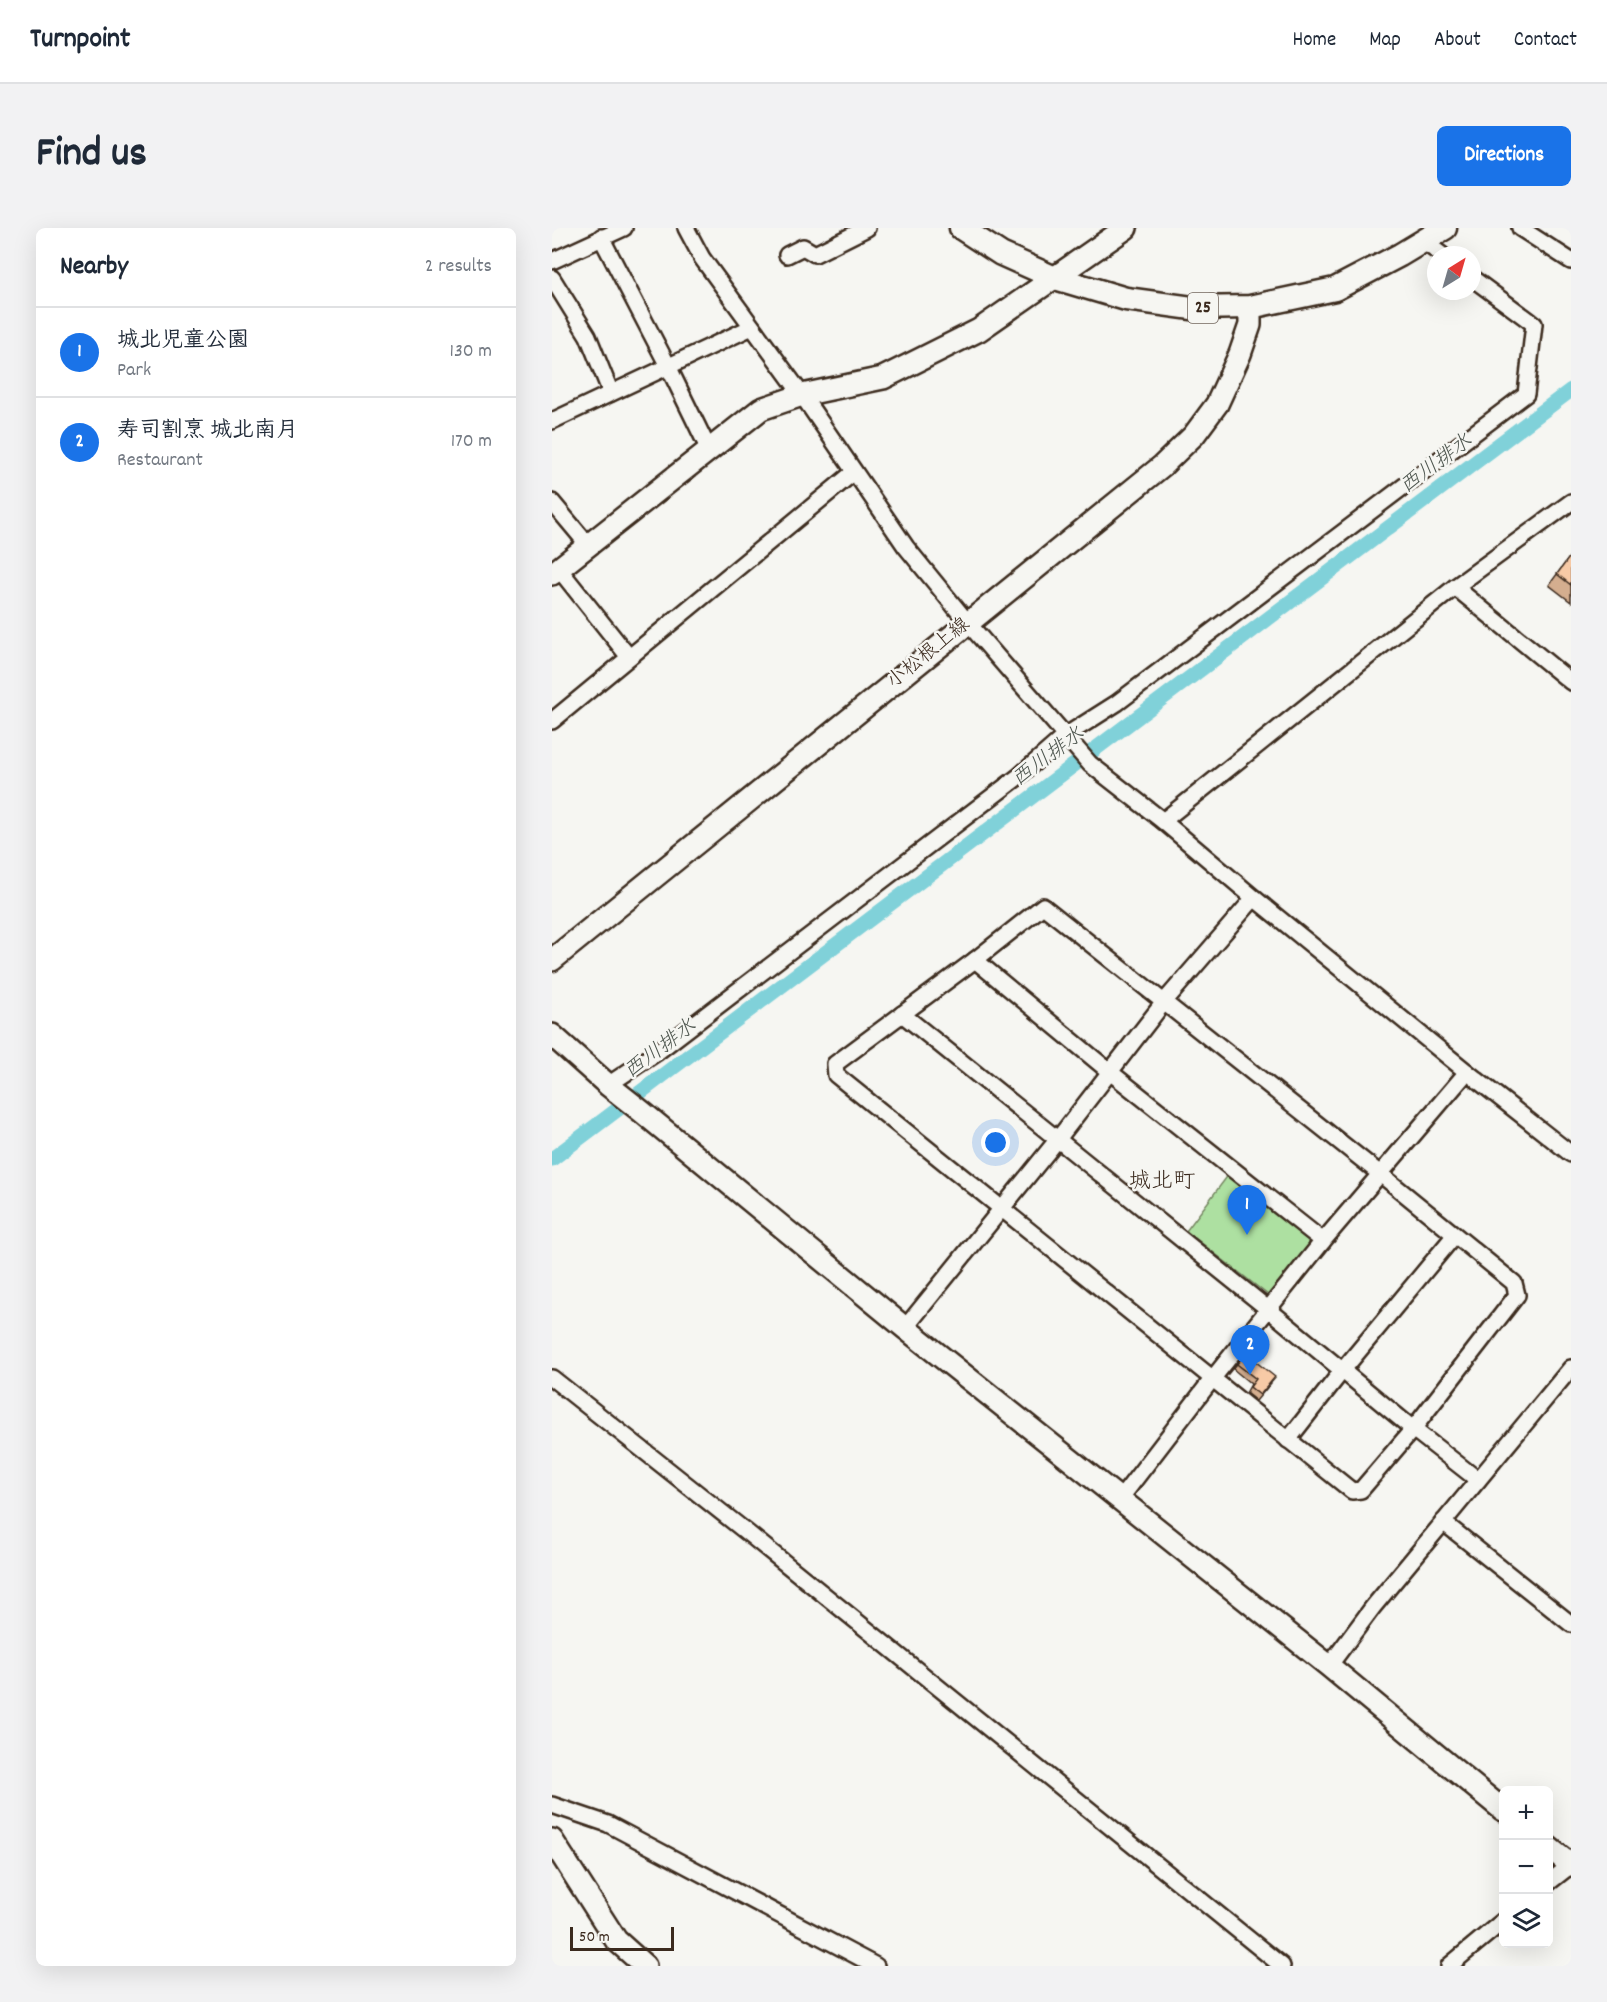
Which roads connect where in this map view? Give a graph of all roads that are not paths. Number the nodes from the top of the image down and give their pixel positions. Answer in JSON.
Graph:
{"nodes":[{"id":1,"x":624,"y":228,"type":"edge"},
{"id":2,"x":686,"y":228,"type":"edge"},
{"id":3,"x":867,"y":228,"type":"edge"},
{"id":4,"x":961,"y":228,"type":"edge"},
{"id":5,"x":1126,"y":228,"type":"edge"},
{"id":6,"x":1445,"y":228,"type":"edge"},
{"id":7,"x":1520,"y":228,"type":"edge"},
{"id":8,"x":1102,"y":236,"type":"edge"},
{"id":9,"x":602,"y":237,"type":"junction"},
{"id":10,"x":1423,"y":241,"type":"junction"},
{"id":11,"x":1430,"y":246,"type":"edge"},
{"id":12,"x":787,"y":255,"type":"dead end"},
{"id":13,"x":552,"y":261,"type":"edge"},
{"id":14,"x":1571,"y":261,"type":"edge"},
{"id":15,"x":552,"y":278,"type":"edge"},
{"id":16,"x":1055,"y":278,"type":"junction"},
{"id":17,"x":1481,"y":285,"type":"edge"},
{"id":18,"x":1250,"y":307,"type":"junction"},
{"id":19,"x":752,"y":327,"type":"junction"},
{"id":20,"x":668,"y":366,"type":"junction"},
{"id":21,"x":611,"y":393,"type":"junction"},
{"id":22,"x":802,"y":396,"type":"junction"},
{"id":23,"x":552,"y":420,"type":"edge"},
{"id":24,"x":709,"y":450,"type":"junction"},
{"id":25,"x":854,"y":472,"type":"junction"},
{"id":26,"x":552,"y":502,"type":"edge"},
{"id":27,"x":1571,"y":502,"type":"edge"},
{"id":28,"x":588,"y":545,"type":"junction"},
{"id":29,"x":555,"y":571,"type":"edge"},
{"id":30,"x":1455,"y":587,"type":"junction"},
{"id":31,"x":968,"y":623,"type":"junction"},
{"id":32,"x":629,"y":657,"type":"junction"},
{"id":33,"x":1571,"y":682,"type":"edge"},
{"id":34,"x":552,"y":721,"type":"edge"},
{"id":35,"x":1070,"y":741,"type":"junction"},
{"id":36,"x":1163,"y":821,"type":"junction"},
{"id":37,"x":1254,"y":898,"type":"junction"},
{"id":38,"x":552,"y":960,"type":"edge"},
{"id":39,"x":975,"y":960,"type":"junction"},
{"id":40,"x":1164,"y":1002,"type":"junction"},
{"id":41,"x":902,"y":1014,"type":"junction"},
{"id":42,"x":552,"y":1035,"type":"edge"},
{"id":43,"x":1110,"y":1072,"type":"junction"},
{"id":44,"x":1467,"y":1072,"type":"junction"},
{"id":45,"x":613,"y":1090,"type":"junction"},
{"id":46,"x":1058,"y":1139,"type":"junction"},
{"id":47,"x":1571,"y":1154,"type":"edge"},
{"id":48,"x":1379,"y":1173,"type":"junction"},
{"id":49,"x":1000,"y":1209,"type":"junction"},
{"id":50,"x":1455,"y":1236,"type":"junction"},
{"id":51,"x":1323,"y":1241,"type":"junction"},
{"id":52,"x":1268,"y":1310,"type":"junction"},
{"id":53,"x":904,"y":1328,"type":"junction"},
{"id":54,"x":1571,"y":1368,"type":"edge"},
{"id":55,"x":1342,"y":1371,"type":"junction"},
{"id":56,"x":552,"y":1378,"type":"edge"},
{"id":57,"x":1213,"y":1378,"type":"junction"},
{"id":58,"x":1413,"y":1430,"type":"junction"},
{"id":59,"x":1288,"y":1440,"type":"junction"},
{"id":60,"x":1478,"y":1480,"type":"junction"},
{"id":61,"x":1120,"y":1499,"type":"junction"},
{"id":62,"x":1443,"y":1522,"type":"junction"},
{"id":63,"x":1571,"y":1624,"type":"edge"},
{"id":64,"x":1329,"y":1666,"type":"junction"},
{"id":65,"x":552,"y":1805,"type":"edge"},
{"id":66,"x":1499,"y":1807,"type":"edge"},
{"id":67,"x":552,"y":1840,"type":"edge"},
{"id":68,"x":1553,"y":1851,"type":"edge"},
{"id":69,"x":1571,"y":1865,"type":"edge"},
{"id":70,"x":1553,"y":1879,"type":"edge"},
{"id":71,"x":1499,"y":1924,"type":"edge"},
{"id":72,"x":645,"y":1966,"type":"edge"},
{"id":73,"x":876,"y":1966,"type":"edge"},
{"id":74,"x":1282,"y":1966,"type":"edge"},
{"id":75,"x":1449,"y":1966,"type":"edge"}],
"edges":[{"from":1,"to":9,"type":"street"},
{"from":2,"to":19,"type":"street"},
{"from":3,"to":12,"type":"street"},
{"from":4,"to":16,"type":"main road","number":"25"},
{"from":5,"to":8,"type":"street"},
{"from":6,"to":10,"type":"main road","number":"25"},
{"from":7,"to":14,"type":"street"},
{"from":8,"to":16,"type":"street"},
{"from":9,"to":13,"type":"street"},
{"from":9,"to":20,"type":"street"},
{"from":10,"to":11,"type":"street"},
{"from":10,"to":18,"type":"main road","number":"25"},
{"from":15,"to":21,"type":"street"},
{"from":16,"to":18,"type":"main road","number":"25"},
{"from":16,"to":22,"type":"street"},
{"from":17,"to":35,"type":"street"},
{"from":18,"to":31,"type":"street","name":"小松根上線"},
{"from":19,"to":20,"type":"street"},
{"from":19,"to":22,"type":"street"},
{"from":20,"to":21,"type":"street"},
{"from":20,"to":24,"type":"street"},
{"from":21,"to":23,"type":"street"},
{"from":22,"to":24,"type":"street"},
{"from":22,"to":25,"type":"street"},
{"from":24,"to":28,"type":"street"},
{"from":25,"to":31,"type":"street"},
{"from":25,"to":32,"type":"street"},
{"from":26,"to":28,"type":"street"},
{"from":27,"to":30,"type":"street"},
{"from":28,"to":29,"type":"street"},
{"from":29,"to":32,"type":"street"},
{"from":30,"to":33,"type":"street"},
{"from":30,"to":36,"type":"street"},
{"from":31,"to":35,"type":"street"},
{"from":31,"to":38,"type":"street","name":"小松根上線"},
{"from":32,"to":34,"type":"street"},
{"from":35,"to":36,"type":"street"},
{"from":35,"to":45,"type":"street"},
{"from":36,"to":37,"type":"street"},
{"from":37,"to":40,"type":"street"},
{"from":37,"to":44,"type":"street"},
{"from":39,"to":40,"type":"street"},
{"from":39,"to":41,"type":"street"},
{"from":39,"to":43,"type":"street"},
{"from":40,"to":43,"type":"street"},
{"from":40,"to":48,"type":"street"},
{"from":41,"to":46,"type":"street"},
{"from":41,"to":49,"type":"street"},
{"from":42,"to":45,"type":"street"},
{"from":43,"to":46,"type":"street"},
{"from":43,"to":51,"type":"street"},
{"from":44,"to":47,"type":"street"},
{"from":44,"to":48,"type":"street"},
{"from":45,"to":53,"type":"street"},
{"from":46,"to":49,"type":"street"},
{"from":46,"to":52,"type":"street"},
{"from":48,"to":50,"type":"street"},
{"from":48,"to":51,"type":"street"},
{"from":49,"to":53,"type":"street"},
{"from":49,"to":57,"type":"street"},
{"from":50,"to":55,"type":"street"},
{"from":50,"to":58,"type":"street"},
{"from":51,"to":52,"type":"street"},
{"from":52,"to":55,"type":"street"},
{"from":52,"to":57,"type":"street"},
{"from":53,"to":61,"type":"street"},
{"from":54,"to":60,"type":"street"},
{"from":55,"to":58,"type":"street"},
{"from":55,"to":59,"type":"street"},
{"from":56,"to":74,"type":"street"},
{"from":57,"to":59,"type":"street"},
{"from":57,"to":61,"type":"street"},
{"from":58,"to":59,"type":"street"},
{"from":58,"to":60,"type":"street"},
{"from":60,"to":62,"type":"street"},
{"from":61,"to":64,"type":"street"},
{"from":62,"to":63,"type":"street"},
{"from":62,"to":64,"type":"street"},
{"from":64,"to":66,"type":"street"},
{"from":65,"to":73,"type":"street"},
{"from":67,"to":72,"type":"street"},
{"from":68,"to":69,"type":"street"},
{"from":69,"to":70,"type":"street"},
{"from":71,"to":75,"type":"street"}]}
